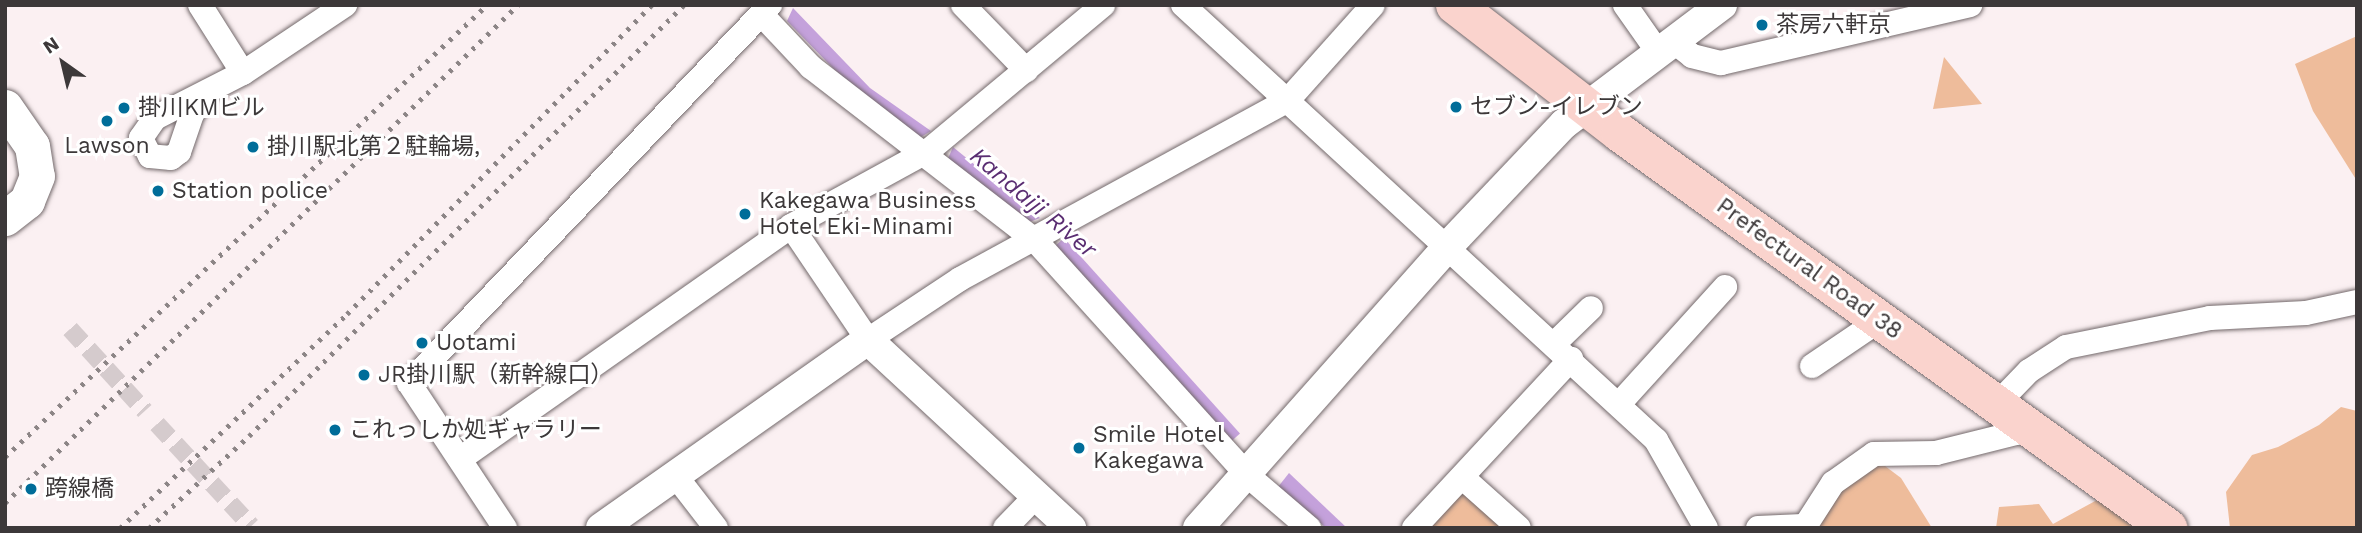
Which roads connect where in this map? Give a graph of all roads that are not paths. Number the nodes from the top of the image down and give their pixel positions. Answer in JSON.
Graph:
{"nodes":[{"id":1,"x":200,"y":5,"type":"edge"},
{"id":2,"x":345,"y":5,"type":"edge"},
{"id":3,"x":963,"y":5,"type":"edge"},
{"id":4,"x":1103,"y":5,"type":"edge"},
{"id":5,"x":1183,"y":5,"type":"edge"},
{"id":6,"x":1373,"y":5,"type":"edge"},
{"id":7,"x":1455,"y":5,"type":"edge"},
{"id":8,"x":1625,"y":5,"type":"edge"},
{"id":9,"x":1722,"y":5,"type":"edge"},
{"id":10,"x":1970,"y":5,"type":"edge"},
{"id":11,"x":766,"y":10,"type":"edge"},
{"id":12,"x":1666,"y":47,"type":"junction"},
{"id":13,"x":1026,"y":70,"type":"junction"},
{"id":14,"x":243,"y":73,"type":"junction"},
{"id":15,"x":206,"y":94,"type":"dead end"},
{"id":16,"x":1288,"y":100,"type":"junction"},
{"id":17,"x":1586,"y":106,"type":"junction"},
{"id":18,"x":5,"y":107,"type":"edge"},
{"id":19,"x":933,"y":147,"type":"junction"},
{"id":20,"x":5,"y":218,"type":"edge"},
{"id":21,"x":791,"y":226,"type":"junction"},
{"id":22,"x":1035,"y":240,"type":"junction"},
{"id":23,"x":1449,"y":245,"type":"junction"},
{"id":24,"x":1725,"y":286,"type":"dead end"},
{"id":25,"x":2357,"y":302,"type":"edge"},
{"id":26,"x":1591,"y":308,"type":"dead end"},
{"id":27,"x":1880,"y":320,"type":"junction"},
{"id":28,"x":868,"y":340,"type":"junction"},
{"id":29,"x":1563,"y":351,"type":"junction"},
{"id":30,"x":1812,"y":366,"type":"dead end"},
{"id":31,"x":1619,"y":404,"type":"junction"},
{"id":32,"x":2010,"y":413,"type":"junction"},
{"id":33,"x":460,"y":459,"type":"junction"},
{"id":34,"x":674,"y":475,"type":"junction"},
{"id":35,"x":1247,"y":475,"type":"junction"},
{"id":36,"x":1462,"y":477,"type":"junction"},
{"id":37,"x":1036,"y":496,"type":"junction"},
{"id":38,"x":1803,"y":527,"type":"edge"},
{"id":39,"x":505,"y":528,"type":"edge"},
{"id":40,"x":601,"y":528,"type":"edge"},
{"id":41,"x":716,"y":528,"type":"edge"},
{"id":42,"x":1005,"y":528,"type":"edge"},
{"id":43,"x":1070,"y":528,"type":"edge"},
{"id":44,"x":1198,"y":528,"type":"edge"},
{"id":45,"x":1309,"y":528,"type":"edge"},
{"id":46,"x":1414,"y":528,"type":"edge"},
{"id":47,"x":1519,"y":528,"type":"edge"},
{"id":48,"x":1706,"y":528,"type":"edge"},
{"id":49,"x":1758,"y":528,"type":"edge"},
{"id":50,"x":2168,"y":528,"type":"edge"}],
"edges":[{"from":1,"to":14,"type":"street"},
{"from":2,"to":14,"type":"street"},
{"from":3,"to":13,"type":"street"},
{"from":4,"to":13,"type":"street"},
{"from":5,"to":16,"type":"street"},
{"from":6,"to":16,"type":"street"},
{"from":7,"to":17,"type":"main road","name":"Prefectural Road 38"},
{"from":8,"to":12,"type":"street"},
{"from":9,"to":12,"type":"street"},
{"from":10,"to":12,"type":"street"},
{"from":11,"to":19,"type":"street"},
{"from":11,"to":33,"type":"street"},
{"from":12,"to":17,"type":"street"},
{"from":13,"to":19,"type":"street"},
{"from":14,"to":15,"type":"street"},
{"from":16,"to":22,"type":"street"},
{"from":16,"to":23,"type":"street"},
{"from":17,"to":23,"type":"street"},
{"from":17,"to":27,"type":"main road","name":"Prefectural Road 38"},
{"from":18,"to":20,"type":"main road"},
{"from":19,"to":21,"type":"street"},
{"from":19,"to":22,"type":"street"},
{"from":21,"to":28,"type":"street"},
{"from":21,"to":33,"type":"street"},
{"from":22,"to":28,"type":"street"},
{"from":22,"to":35,"type":"street"},
{"from":23,"to":29,"type":"street"},
{"from":23,"to":35,"type":"street"},
{"from":24,"to":31,"type":"street"},
{"from":25,"to":32,"type":"street"},
{"from":26,"to":29,"type":"street"},
{"from":27,"to":30,"type":"street"},
{"from":27,"to":32,"type":"main road","name":"Prefectural Road 38"},
{"from":28,"to":34,"type":"street"},
{"from":28,"to":37,"type":"street"},
{"from":29,"to":31,"type":"street"},
{"from":29,"to":36,"type":"street"},
{"from":31,"to":48,"type":"street"},
{"from":32,"to":38,"type":"street"},
{"from":32,"to":50,"type":"main road","name":"Prefectural Road 38"},
{"from":33,"to":39,"type":"street"},
{"from":34,"to":40,"type":"street"},
{"from":34,"to":41,"type":"street"},
{"from":35,"to":44,"type":"street"},
{"from":35,"to":45,"type":"street"},
{"from":36,"to":46,"type":"street"},
{"from":36,"to":47,"type":"street"},
{"from":37,"to":42,"type":"street"},
{"from":37,"to":43,"type":"street"},
{"from":38,"to":49,"type":"street"}]}
